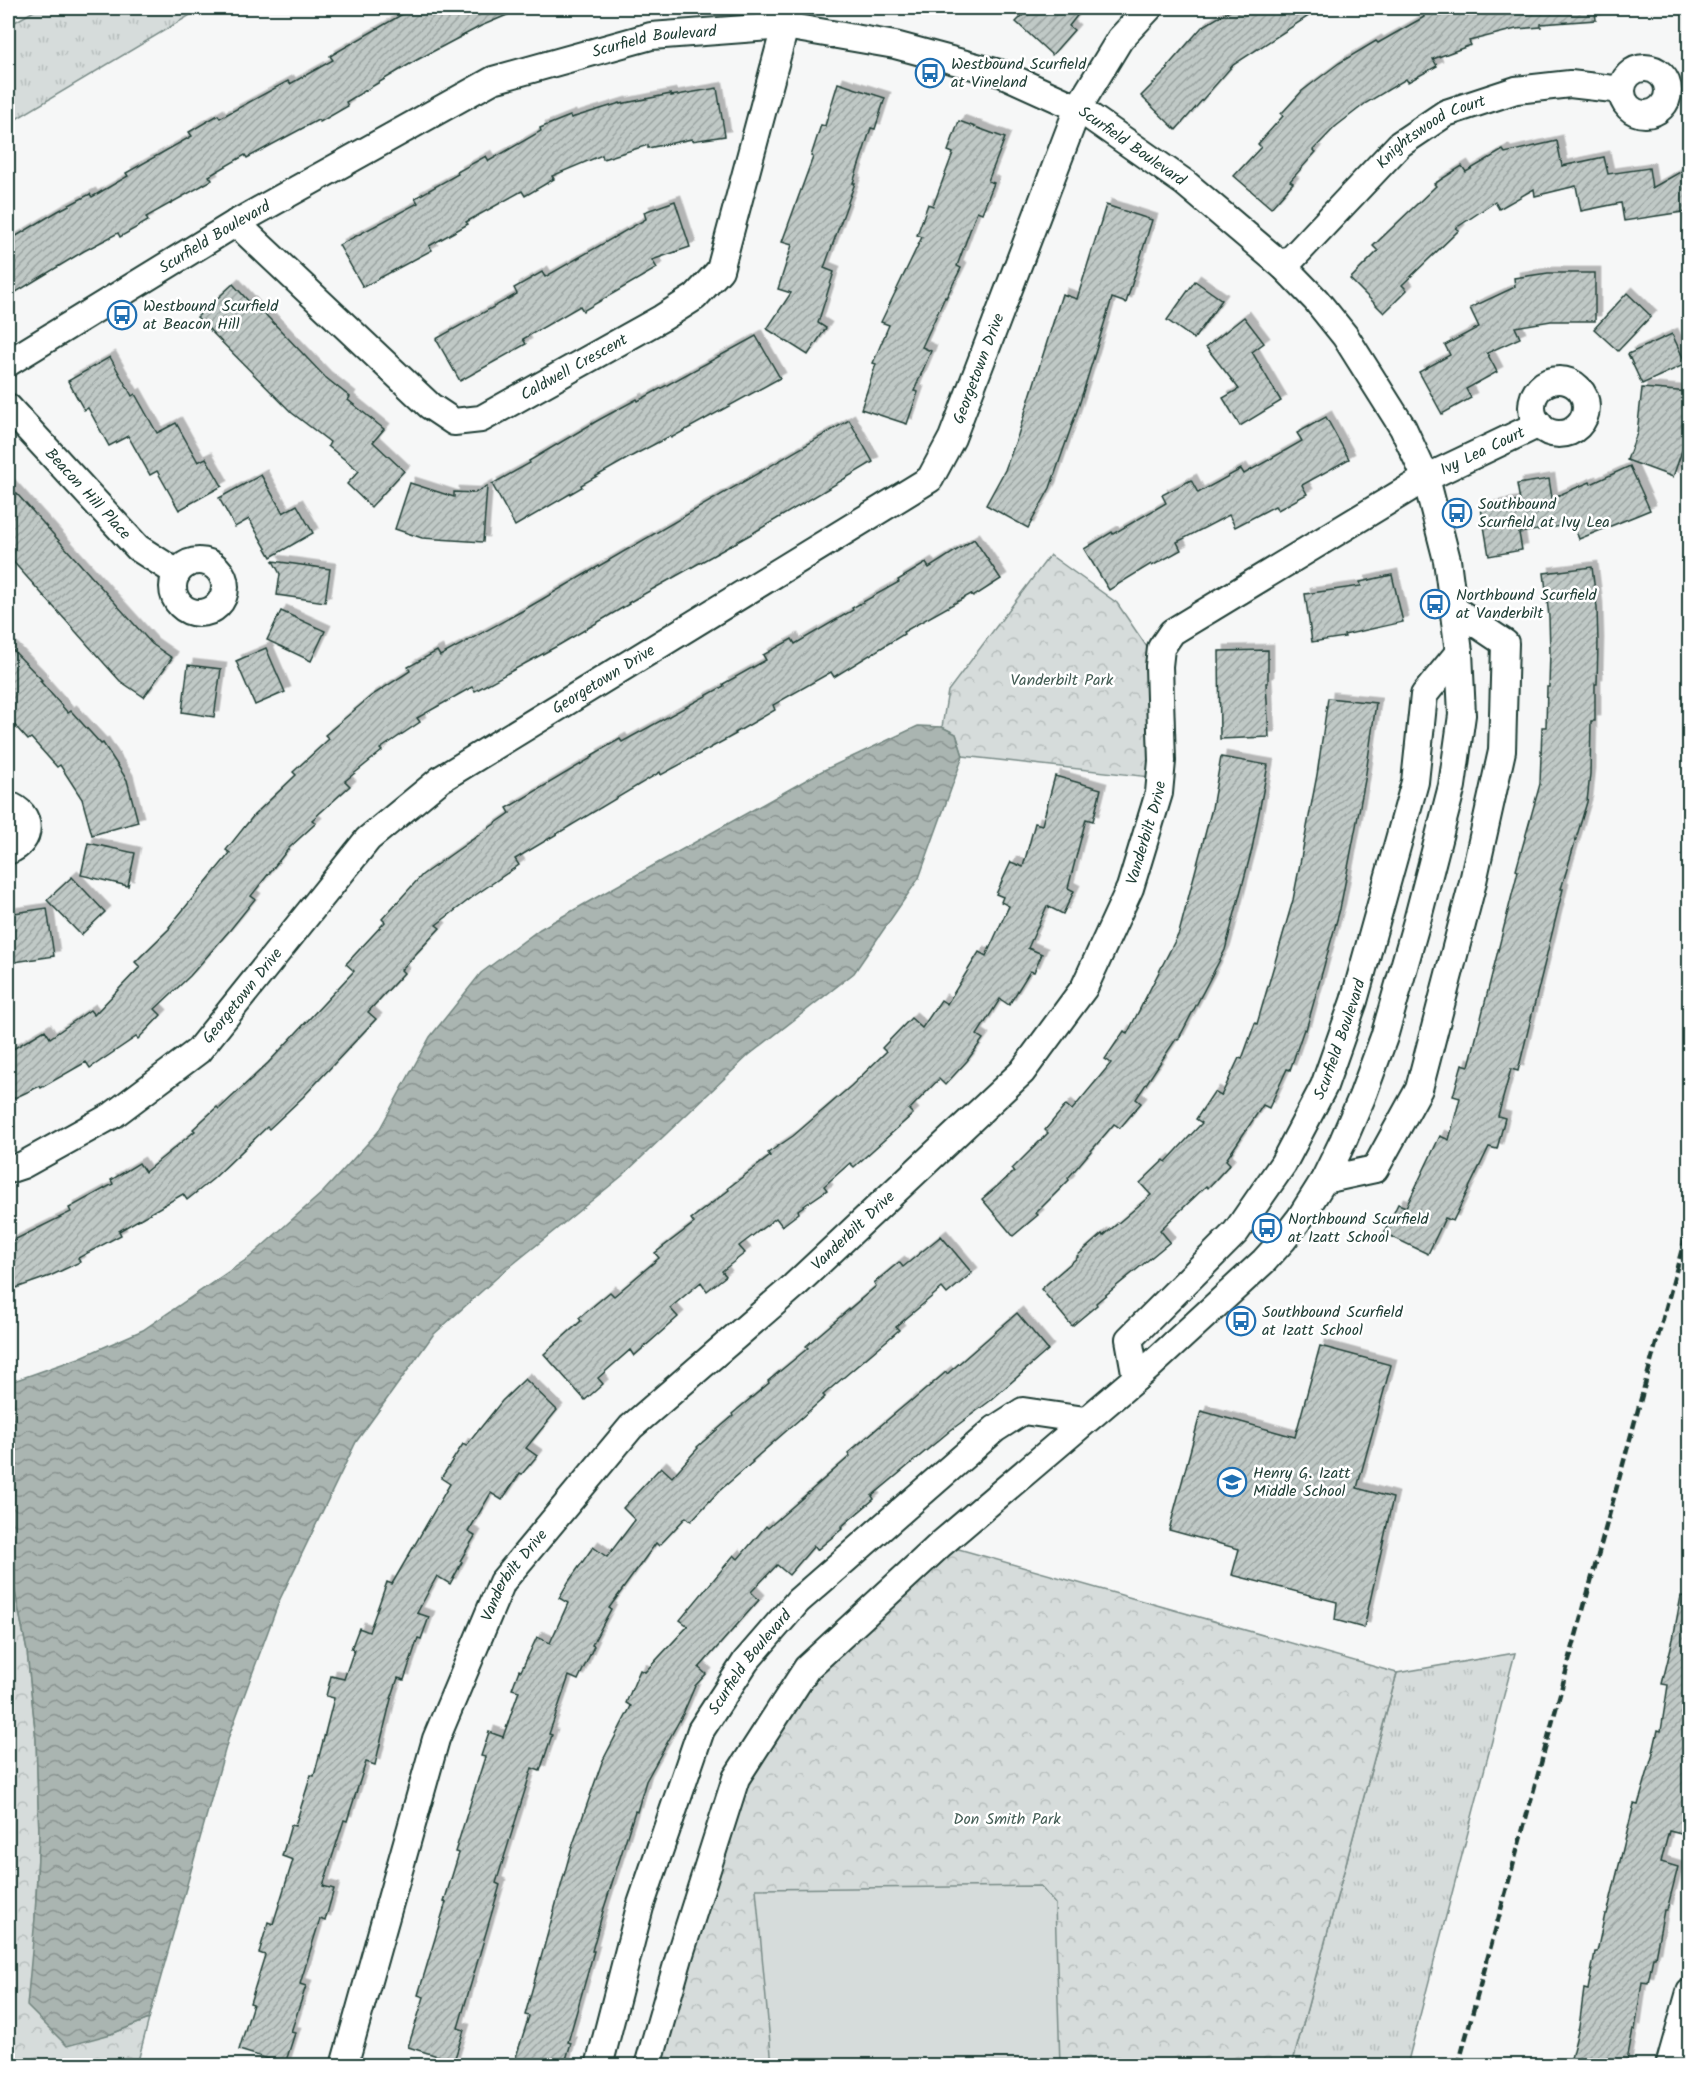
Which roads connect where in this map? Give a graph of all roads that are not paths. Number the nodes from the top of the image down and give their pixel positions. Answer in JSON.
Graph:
{"nodes":[{"id":1,"x":1149,"y":8,"type":"edge"},
{"id":2,"x":787,"y":16,"type":"edge"},
{"id":3,"x":1622,"y":90,"type":"dead end"},
{"id":4,"x":1078,"y":108,"type":"junction"},
{"id":5,"x":236,"y":223,"type":"junction"},
{"id":6,"x":1284,"y":267,"type":"junction"},
{"id":7,"x":8,"y":363,"type":"edge"},
{"id":8,"x":8,"y":407,"type":"edge"},
{"id":9,"x":1539,"y":424,"type":"dead end"},
{"id":10,"x":1426,"y":478,"type":"junction"},
{"id":11,"x":177,"y":573,"type":"dead end"},
{"id":12,"x":1454,"y":609,"type":"junction"},
{"id":13,"x":1459,"y":652,"type":"junction"},
{"id":14,"x":8,"y":805,"type":"edge"},
{"id":15,"x":8,"y":851,"type":"edge"},
{"id":16,"x":8,"y":1170,"type":"edge"},
{"id":17,"x":1323,"y":1180,"type":"junction"},
{"id":18,"x":1136,"y":1378,"type":"junction"},
{"id":19,"x":1085,"y":1420,"type":"junction"},
{"id":20,"x":1689,"y":1992,"type":"edge"},
{"id":21,"x":344,"y":2066,"type":"edge"},
{"id":22,"x":599,"y":2066,"type":"edge"},
{"id":23,"x":648,"y":2066,"type":"edge"},
{"id":24,"x":1669,"y":2066,"type":"edge"}],
"edges":[{"from":1,"to":4,"type":"street","name":"Georgetown Drive"},
{"from":2,"to":4,"type":"street","name":"Scurfield Boulevard"},
{"from":2,"to":5,"type":"street","name":"Scurfield Boulevard"},
{"from":2,"to":5,"type":"street","name":"Caldwell Crescent"},
{"from":3,"to":6,"type":"street","name":"Knightswood Court"},
{"from":4,"to":6,"type":"street","name":"Scurfield Boulevard"},
{"from":4,"to":16,"type":"street","name":"Georgetown Drive"},
{"from":5,"to":7,"type":"street","name":"Scurfield Boulevard"},
{"from":6,"to":10,"type":"street","name":"Scurfield Boulevard"},
{"from":8,"to":11,"type":"street","name":"Beacon Hill Place"},
{"from":9,"to":10,"type":"street","name":"Ivy Lea Court"},
{"from":10,"to":12,"type":"street","name":"Scurfield Boulevard"},
{"from":10,"to":21,"type":"street","name":"Vanderbilt Drive"},
{"from":12,"to":13,"type":"street","name":"Scurfield Boulevard"},
{"from":12,"to":17,"type":"street"},
{"from":13,"to":17,"type":"street","name":"Scurfield Boulevard"},
{"from":13,"to":18,"type":"street","name":"Scurfield Boulevard"},
{"from":14,"to":15,"type":"street"},
{"from":17,"to":18,"type":"street","name":"Scurfield Boulevard"},
{"from":18,"to":19,"type":"street","name":"Scurfield Boulevard"},
{"from":19,"to":22,"type":"street","name":"Scurfield Boulevard"},
{"from":19,"to":23,"type":"street","name":"Scurfield Boulevard"},
{"from":20,"to":24,"type":"street"}]}
